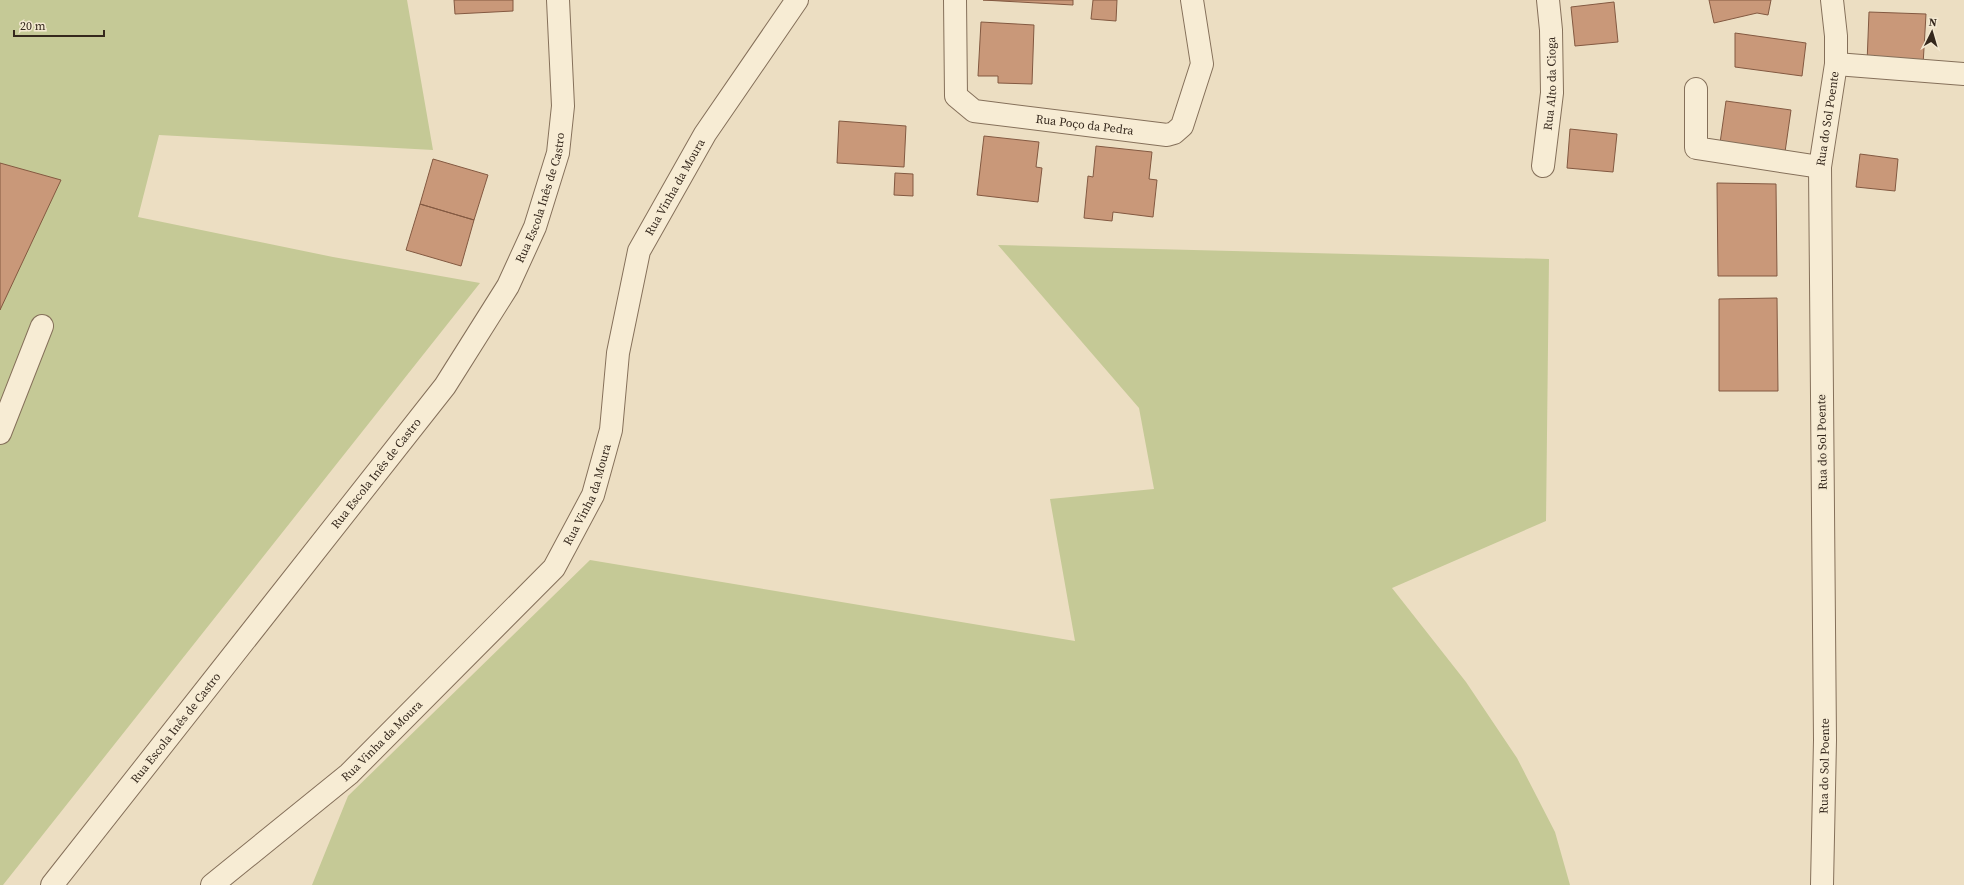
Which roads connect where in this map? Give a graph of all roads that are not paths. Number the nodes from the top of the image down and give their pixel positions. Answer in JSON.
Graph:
{"nodes":[{"id":1,"x":558,"y":0,"type":"edge"},
{"id":2,"x":797,"y":0,"type":"edge"},
{"id":3,"x":956,"y":0,"type":"edge"},
{"id":4,"x":1192,"y":0,"type":"edge"},
{"id":5,"x":1548,"y":0,"type":"edge"},
{"id":6,"x":1832,"y":0,"type":"edge"},
{"id":7,"x":1836,"y":64,"type":"junction"},
{"id":8,"x":1964,"y":74,"type":"edge"},
{"id":9,"x":1696,"y":90,"type":"dead end"},
{"id":10,"x":1543,"y":166,"type":"dead end"},
{"id":11,"x":1820,"y":167,"type":"junction"},
{"id":12,"x":42,"y":326,"type":"dead end"},
{"id":13,"x":0,"y":433,"type":"edge"},
{"id":14,"x":52,"y":885,"type":"edge"},
{"id":15,"x":212,"y":885,"type":"edge"},
{"id":16,"x":1822,"y":885,"type":"edge"}],
"edges":[{"from":1,"to":14,"type":"street","name":"Rua Escola Inês de Castro"},
{"from":2,"to":15,"type":"street","name":"Rua Vinha da Moura"},
{"from":3,"to":4,"type":"street","name":"Rua Poço da Pedra"},
{"from":5,"to":10,"type":"street","name":"Rua Alto da Cioga"},
{"from":6,"to":7,"type":"street","name":"Rua do Sol Poente"},
{"from":7,"to":8,"type":"street"},
{"from":7,"to":11,"type":"street","name":"Rua do Sol Poente"},
{"from":9,"to":11,"type":"street"},
{"from":11,"to":16,"type":"street","name":"Rua do Sol Poente"},
{"from":12,"to":13,"type":"street"}]}
